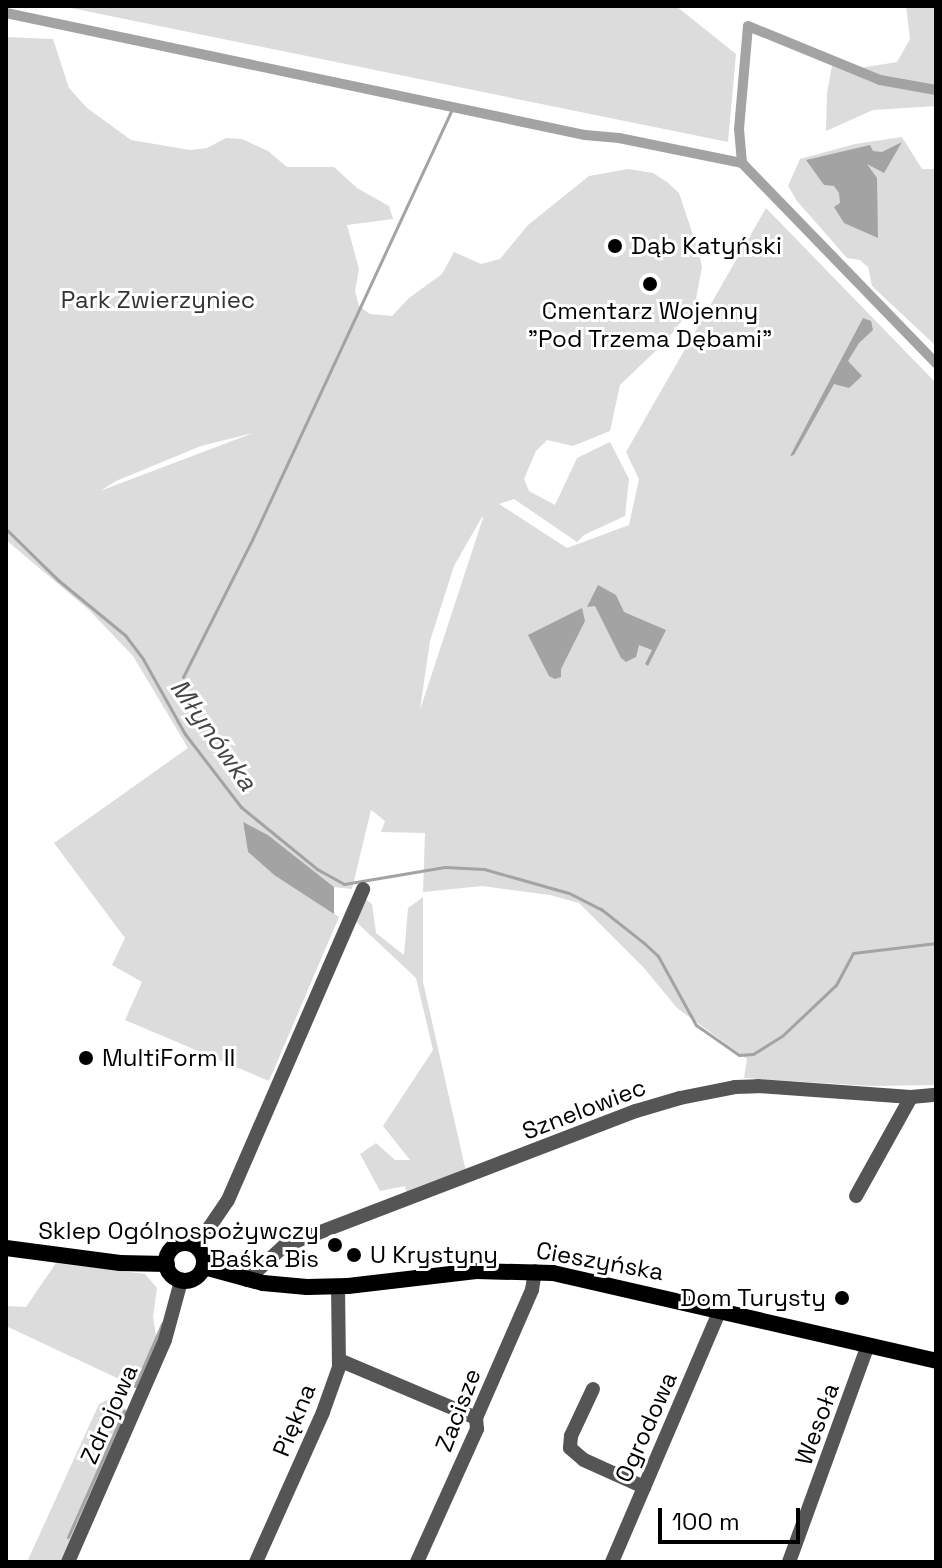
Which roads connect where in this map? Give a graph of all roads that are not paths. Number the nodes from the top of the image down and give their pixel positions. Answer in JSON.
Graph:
{"nodes":[{"id":1,"x":363,"y":889,"type":"dead end"},
{"id":2,"x":936,"y":1095,"type":"edge"},
{"id":3,"x":911,"y":1097,"type":"junction"},
{"id":4,"x":856,"y":1196,"type":"dead end"},
{"id":5,"x":196,"y":1247,"type":"junction"},
{"id":6,"x":6,"y":1248,"type":"edge"},
{"id":7,"x":268,"y":1262,"type":"junction"},
{"id":8,"x":167,"y":1264,"type":"junction"},
{"id":9,"x":204,"y":1267,"type":"junction"},
{"id":10,"x":535,"y":1271,"type":"junction"},
{"id":11,"x":247,"y":1280,"type":"junction"},
{"id":12,"x":181,"y":1281,"type":"junction"},
{"id":13,"x":279,"y":1285,"type":"junction"},
{"id":14,"x":338,"y":1287,"type":"junction"},
{"id":15,"x":720,"y":1310,"type":"junction"},
{"id":16,"x":868,"y":1345,"type":"junction"},
{"id":17,"x":339,"y":1360,"type":"junction"},
{"id":18,"x":936,"y":1361,"type":"edge"},
{"id":19,"x":593,"y":1389,"type":"dead end"},
{"id":20,"x":476,"y":1418,"type":"junction"},
{"id":21,"x":644,"y":1487,"type":"junction"},
{"id":22,"x":794,"y":1561,"type":"edge"},
{"id":23,"x":68,"y":1562,"type":"edge"},
{"id":24,"x":256,"y":1562,"type":"edge"},
{"id":25,"x":417,"y":1562,"type":"edge"},
{"id":26,"x":612,"y":1562,"type":"edge"}],
"edges":[{"from":1,"to":5,"type":"street"},
{"from":2,"to":3,"type":"street","name":"Sznelowiec"},
{"from":3,"to":4,"type":"street"},
{"from":3,"to":7,"type":"street","name":"Sznelowiec"},
{"from":5,"to":8,"type":"main road"},
{"from":5,"to":9,"type":"main road"},
{"from":6,"to":8,"type":"main road"},
{"from":7,"to":11,"type":"street","name":"Sznelowiec"},
{"from":7,"to":13,"type":"street"},
{"from":8,"to":12,"type":"main road"},
{"from":9,"to":11,"type":"main road","name":"Cieszyńska"},
{"from":9,"to":12,"type":"main road"},
{"from":10,"to":14,"type":"main road","name":"Cieszyńska"},
{"from":10,"to":15,"type":"main road","name":"Cieszyńska"},
{"from":10,"to":20,"type":"street","name":"Zacisze"},
{"from":11,"to":13,"type":"main road","name":"Cieszyńska"},
{"from":12,"to":23,"type":"street","name":"Zdrojowa"},
{"from":13,"to":14,"type":"main road","name":"Cieszyńska"},
{"from":14,"to":17,"type":"street","name":"Piękna"},
{"from":15,"to":16,"type":"main road","name":"Cieszyńska"},
{"from":15,"to":21,"type":"street","name":"Ogrodowa"},
{"from":16,"to":18,"type":"main road","name":"Cieszyńska"},
{"from":16,"to":22,"type":"street","name":"Wesoła"},
{"from":17,"to":20,"type":"street"},
{"from":17,"to":24,"type":"street","name":"Piękna"},
{"from":19,"to":21,"type":"street"},
{"from":20,"to":25,"type":"street","name":"Zacisze"},
{"from":21,"to":26,"type":"street","name":"Ogrodowa"}]}
